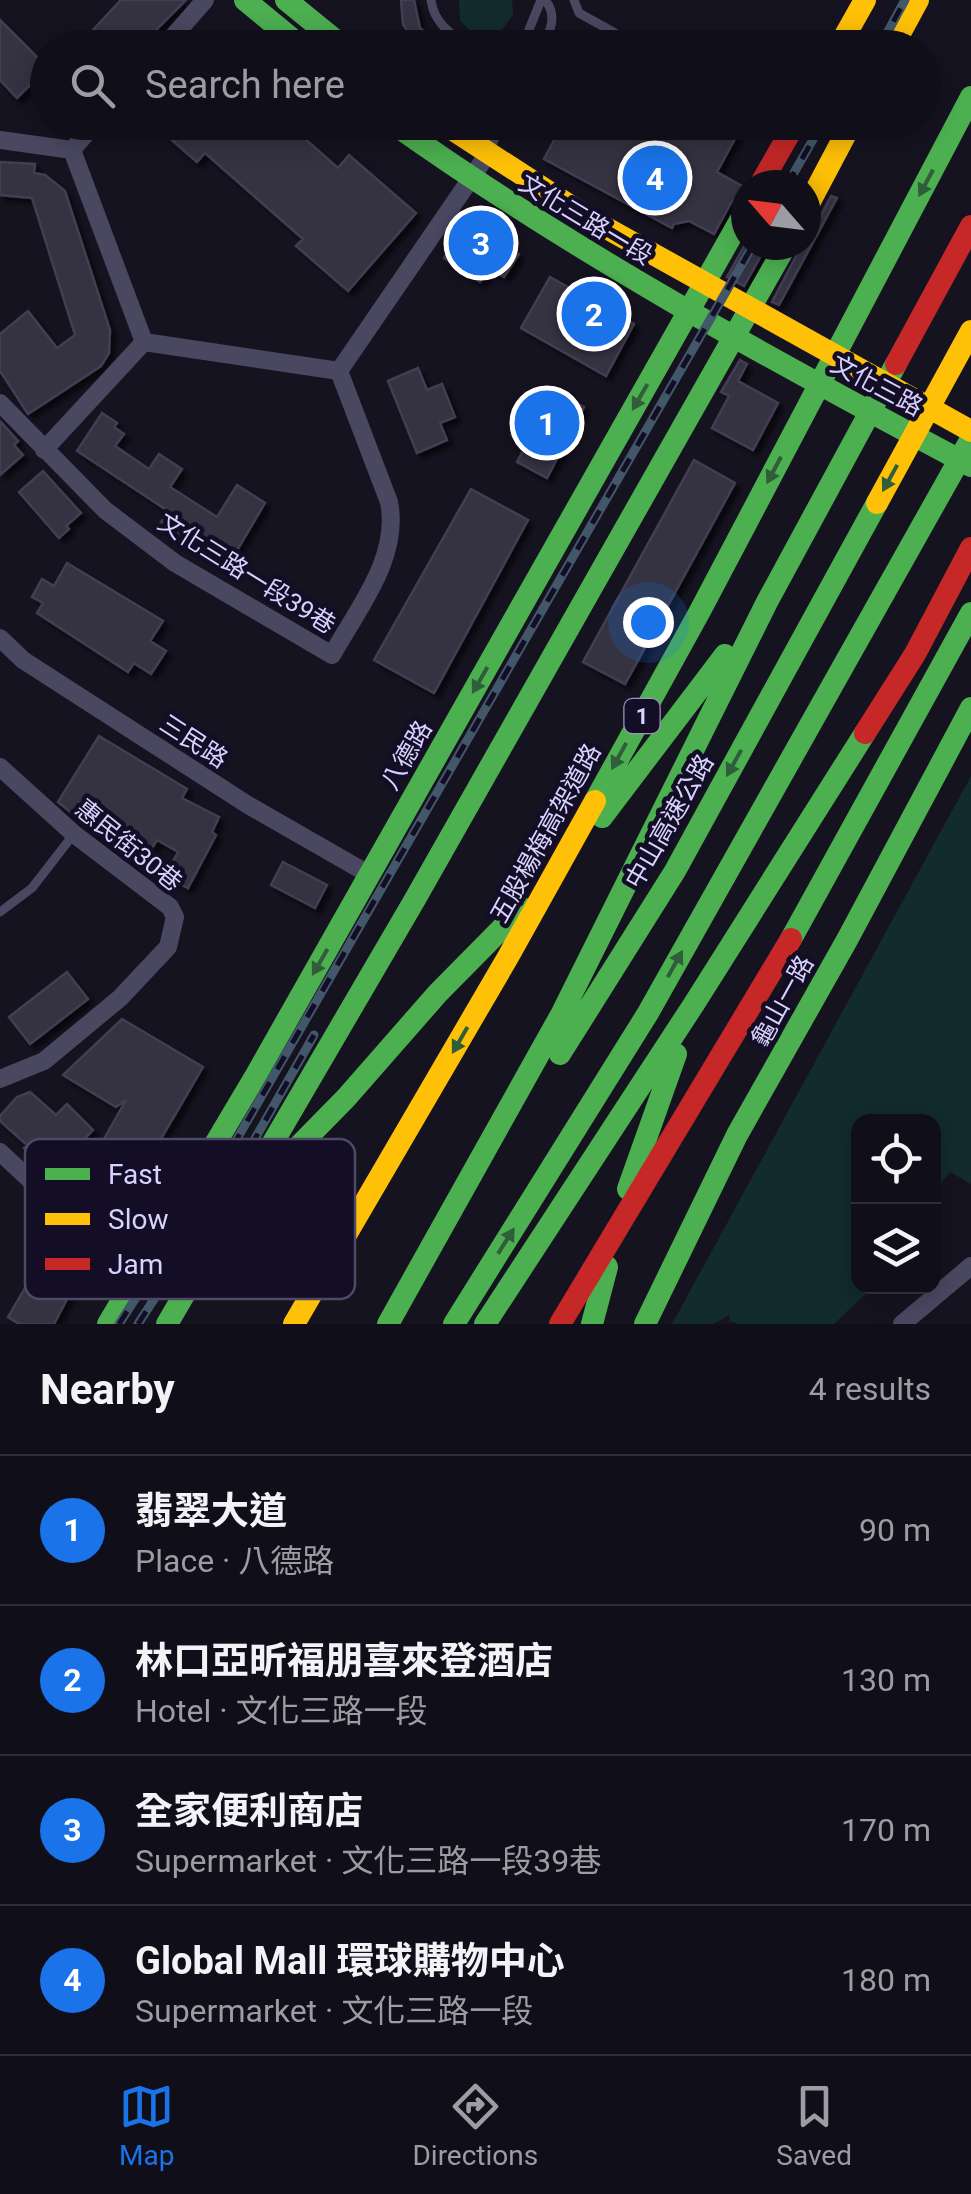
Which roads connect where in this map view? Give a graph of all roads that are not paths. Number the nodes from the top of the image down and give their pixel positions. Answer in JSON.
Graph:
{"nodes":[{"id":1,"x":205,"y":0,"type":"edge"},
{"id":2,"x":245,"y":0,"type":"edge"},
{"id":3,"x":286,"y":0,"type":"edge"},
{"id":4,"x":432,"y":0,"type":"edge"},
{"id":5,"x":543,"y":0,"type":"edge"},
{"id":6,"x":574,"y":0,"type":"edge"},
{"id":7,"x":865,"y":0,"type":"edge"},
{"id":8,"x":918,"y":0,"type":"edge"},
{"id":9,"x":179,"y":30,"type":"edge"},
{"id":10,"x":281,"y":30,"type":"edge"},
{"id":11,"x":323,"y":30,"type":"edge"},
{"id":12,"x":446,"y":30,"type":"edge"},
{"id":13,"x":529,"y":30,"type":"edge"},
{"id":14,"x":549,"y":30,"type":"edge"},
{"id":15,"x":609,"y":30,"type":"edge"},
{"id":16,"x":848,"y":30,"type":"edge"},
{"id":17,"x":902,"y":30,"type":"edge"},
{"id":18,"x":971,"y":97,"type":"edge"},
{"id":19,"x":0,"y":140,"type":"edge"},
{"id":20,"x":81,"y":140,"type":"edge"},
{"id":21,"x":416,"y":140,"type":"edge"},
{"id":22,"x":466,"y":140,"type":"edge"},
{"id":23,"x":494,"y":140,"type":"edge"},
{"id":24,"x":782,"y":140,"type":"edge"},
{"id":25,"x":842,"y":140,"type":"edge"},
{"id":26,"x":72,"y":150,"type":"junction"},
{"id":27,"x":487,"y":155,"type":"junction"},
{"id":28,"x":767,"y":170,"type":"edge"},
{"id":29,"x":471,"y":180,"type":"junction"},
{"id":30,"x":821,"y":180,"type":"edge"},
{"id":31,"x":971,"y":226,"type":"edge"},
{"id":32,"x":731,"y":236,"type":"edge"},
{"id":33,"x":778,"y":260,"type":"edge"},
{"id":34,"x":704,"y":283,"type":"junction"},
{"id":35,"x":752,"y":310,"type":"junction"},
{"id":36,"x":688,"y":312,"type":"junction"},
{"id":37,"x":776,"y":324,"type":"joint"},
{"id":38,"x":971,"y":331,"type":"edge"},
{"id":39,"x":736,"y":338,"type":"junction"},
{"id":40,"x":144,"y":342,"type":"junction"},
{"id":41,"x":758,"y":352,"type":"joint"},
{"id":42,"x":339,"y":371,"type":"junction"},
{"id":43,"x":0,"y":403,"type":"edge"},
{"id":44,"x":971,"y":435,"type":"edge"},
{"id":45,"x":44,"y":450,"type":"junction"},
{"id":46,"x":971,"y":466,"type":"edge"},
{"id":47,"x":971,"y":548,"type":"edge"},
{"id":48,"x":768,"y":602,"type":"junction"},
{"id":49,"x":971,"y":612,"type":"edge"},
{"id":50,"x":0,"y":638,"type":"edge"},
{"id":51,"x":971,"y":708,"type":"edge"},
{"id":52,"x":967,"y":749,"type":"edge"},
{"id":53,"x":0,"y":767,"type":"edge"},
{"id":54,"x":74,"y":834,"type":"junction"},
{"id":55,"x":370,"y":875,"type":"junction"},
{"id":56,"x":0,"y":912,"type":"edge"},
{"id":57,"x":847,"y":940,"type":"junction"},
{"id":58,"x":694,"y":1004,"type":"junction"},
{"id":59,"x":0,"y":1079,"type":"edge"},
{"id":60,"x":219,"y":1139,"type":"edge"},
{"id":61,"x":277,"y":1139,"type":"edge"},
{"id":62,"x":306,"y":1139,"type":"edge"},
{"id":63,"x":0,"y":1152,"type":"edge"},
{"id":64,"x":25,"y":1175,"type":"edge"},
{"id":65,"x":355,"y":1220,"type":"edge"},
{"id":66,"x":971,"y":1266,"type":"edge"},
{"id":67,"x":123,"y":1299,"type":"edge"},
{"id":68,"x":182,"y":1299,"type":"edge"},
{"id":69,"x":309,"y":1299,"type":"edge"},
{"id":70,"x":913,"y":1320,"type":"edge"},
{"id":71,"x":108,"y":1324,"type":"edge"},
{"id":72,"x":167,"y":1324,"type":"edge"},
{"id":73,"x":294,"y":1324,"type":"edge"},
{"id":74,"x":390,"y":1324,"type":"edge"},
{"id":75,"x":454,"y":1324,"type":"edge"},
{"id":76,"x":485,"y":1324,"type":"edge"},
{"id":77,"x":560,"y":1324,"type":"edge"},
{"id":78,"x":592,"y":1324,"type":"edge"},
{"id":79,"x":645,"y":1324,"type":"edge"}],
"edges":[{"from":1,"to":9,"type":"street"},
{"from":2,"to":10,"type":"main road"},
{"from":3,"to":11,"type":"main road"},
{"from":4,"to":12,"type":"lane"},
{"from":5,"to":13,"type":"lane"},
{"from":5,"to":14,"type":"lane"},
{"from":6,"to":15,"type":"lane"},
{"from":7,"to":16,"type":"main road"},
{"from":8,"to":17,"type":"main road"},
{"from":18,"to":65,"type":"main road","name":"五股楊梅高架道路","number":"1","one_way":true},
{"from":19,"to":26,"type":"street"},
{"from":20,"to":26,"type":"street"},
{"from":21,"to":29,"type":"main road","name":"文化三路一段"},
{"from":22,"to":27,"type":"main road","name":"文化三路一段"},
{"from":23,"to":27,"type":"lane"},
{"from":24,"to":28,"type":"main road"},
{"from":25,"to":30,"type":"main road"},
{"from":26,"to":40,"type":"street"},
{"from":27,"to":29,"type":"street"},
{"from":27,"to":34,"type":"main road","name":"文化三路一段"},
{"from":29,"to":36,"type":"main road","name":"文化三路一段"},
{"from":29,"to":42,"type":"street"},
{"from":31,"to":48,"type":"main road"},
{"from":32,"to":34,"type":"main road","name":"八德路"},
{"from":33,"to":35,"type":"main road"},
{"from":34,"to":35,"type":"main road","name":"文化三路一段"},
{"from":34,"to":36,"type":"main road","name":"八德路"},
{"from":35,"to":37,"type":"main road","name":"文化三路一段"},
{"from":35,"to":39,"type":"main road"},
{"from":36,"to":39,"type":"main road","name":"文化三路一段"},
{"from":36,"to":55,"type":"main road","name":"八德路","one_way":true},
{"from":37,"to":44,"type":"main road","name":"文化三路"},
{"from":38,"to":74,"type":"main road","name":"中山高速公路","one_way":true},
{"from":39,"to":41,"type":"main road","name":"文化三路一段"},
{"from":39,"to":61,"type":"main road"},
{"from":40,"to":42,"type":"street"},
{"from":40,"to":45,"type":"street"},
{"from":41,"to":46,"type":"main road","name":"文化三路"},
{"from":42,"to":45,"type":"street","name":"文化三路一段39巷"},
{"from":43,"to":45,"type":"street","name":"文化三路一段39巷"},
{"from":75,"to":44,"type":"main road","one_way":true},
{"from":47,"to":58,"type":"main road"},
{"from":48,"to":62,"type":"main road"},
{"from":48,"to":74,"type":"main road"},
{"from":49,"to":77,"type":"main road"},
{"from":50,"to":55,"type":"street","name":"三民路"},
{"from":51,"to":57,"type":"main road","name":"龜山一路"},
{"from":52,"to":57,"type":"main road"},
{"from":53,"to":54,"type":"street","name":"惠民街30巷"},
{"from":54,"to":56,"type":"lane"},
{"from":54,"to":59,"type":"street","name":"惠民街30巷"},
{"from":55,"to":60,"type":"main road","name":"八德路","one_way":true},
{"from":57,"to":79,"type":"main road","name":"龜山一路"},
{"from":58,"to":76,"type":"main road"},
{"from":58,"to":78,"type":"main road"},
{"from":63,"to":64,"type":"street"},
{"from":66,"to":70,"type":"street"},
{"from":67,"to":71,"type":"main road","name":"八德路"},
{"from":68,"to":72,"type":"main road"},
{"from":69,"to":73,"type":"main road","name":"五股楊梅高架道路","number":"1","one_way":true}]}
